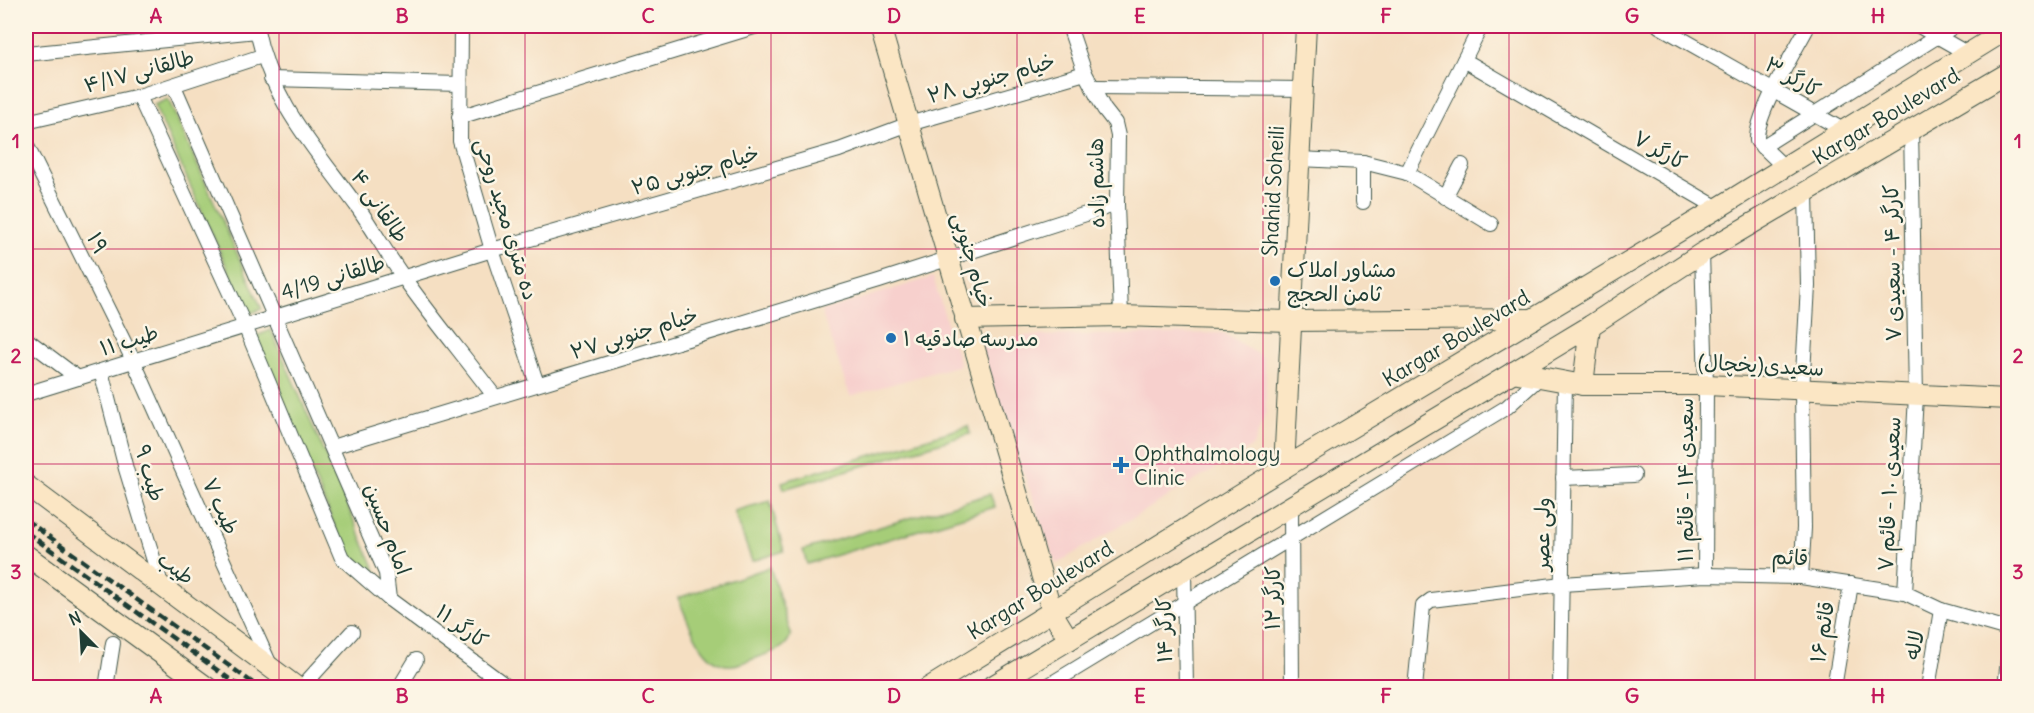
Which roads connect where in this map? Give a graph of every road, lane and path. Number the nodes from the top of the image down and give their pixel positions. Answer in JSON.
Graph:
{"nodes":[{"id":1,"x":461,"y":26,"type":"edge"},
{"id":2,"x":757,"y":26,"type":"edge"},
{"id":3,"x":880,"y":26,"type":"edge"},
{"id":4,"x":1069,"y":26,"type":"edge"},
{"id":5,"x":1306,"y":26,"type":"edge"},
{"id":6,"x":1481,"y":26,"type":"edge"},
{"id":7,"x":1659,"y":26,"type":"edge"},
{"id":8,"x":1808,"y":26,"type":"edge"},
{"id":9,"x":1919,"y":26,"type":"edge"},
{"id":10,"x":1954,"y":26,"type":"edge"},
{"id":11,"x":257,"y":28,"type":"edge"},
{"id":12,"x":2005,"y":34,"type":"edge"},
{"id":13,"x":1937,"y":36,"type":"junction"},
{"id":14,"x":26,"y":54,"type":"edge"},
{"id":15,"x":1970,"y":55,"type":"junction"},
{"id":16,"x":262,"y":56,"type":"junction"},
{"id":17,"x":1464,"y":60,"type":"junction"},
{"id":18,"x":1085,"y":73,"type":"junction"},
{"id":19,"x":2008,"y":73,"type":"edge"},
{"id":20,"x":271,"y":79,"type":"junction"},
{"id":21,"x":460,"y":84,"type":"junction"},
{"id":22,"x":174,"y":86,"type":"junction"},
{"id":23,"x":1094,"y":87,"type":"junction"},
{"id":24,"x":1304,"y":89,"type":"junction"},
{"id":25,"x":1774,"y":90,"type":"junction"},
{"id":26,"x":139,"y":96,"type":"junction"},
{"id":27,"x":1814,"y":114,"type":"junction"},
{"id":28,"x":459,"y":117,"type":"junction"},
{"id":29,"x":26,"y":122,"type":"edge"},
{"id":30,"x":909,"y":124,"type":"junction"},
{"id":31,"x":1911,"y":128,"type":"junction"},
{"id":32,"x":1843,"y":130,"type":"junction"},
{"id":33,"x":26,"y":144,"type":"edge"},
{"id":34,"x":1762,"y":147,"type":"junction"},
{"id":35,"x":1299,"y":159,"type":"junction"},
{"id":36,"x":1363,"y":162,"type":"junction"},
{"id":37,"x":1462,"y":165,"type":"dead end"},
{"id":38,"x":1783,"y":166,"type":"junction"},
{"id":39,"x":1407,"y":173,"type":"junction"},
{"id":40,"x":1806,"y":192,"type":"junction"},
{"id":41,"x":1445,"y":197,"type":"junction"},
{"id":42,"x":1363,"y":202,"type":"dead end"},
{"id":43,"x":1116,"y":204,"type":"junction"},
{"id":44,"x":1718,"y":208,"type":"junction"},
{"id":45,"x":1491,"y":224,"type":"dead end"},
{"id":46,"x":492,"y":250,"type":"junction"},
{"id":47,"x":1702,"y":253,"type":"junction"},
{"id":48,"x":947,"y":258,"type":"junction"},
{"id":49,"x":404,"y":278,"type":"junction"},
{"id":50,"x":1121,"y":316,"type":"junction"},
{"id":51,"x":275,"y":317,"type":"junction"},
{"id":52,"x":965,"y":319,"type":"junction"},
{"id":53,"x":1534,"y":319,"type":"junction"},
{"id":54,"x":1290,"y":321,"type":"junction"},
{"id":55,"x":245,"y":326,"type":"junction"},
{"id":56,"x":1590,"y":327,"type":"junction"},
{"id":57,"x":26,"y":339,"type":"edge"},
{"id":58,"x":134,"y":360,"type":"junction"},
{"id":59,"x":101,"y":371,"type":"junction"},
{"id":60,"x":1513,"y":372,"type":"junction"},
{"id":61,"x":78,"y":378,"type":"junction"},
{"id":62,"x":1540,"y":378,"type":"junction"},
{"id":63,"x":1574,"y":383,"type":"junction"},
{"id":64,"x":537,"y":384,"type":"junction"},
{"id":65,"x":1706,"y":385,"type":"junction"},
{"id":66,"x":1802,"y":391,"type":"junction"},
{"id":67,"x":26,"y":394,"type":"edge"},
{"id":68,"x":1916,"y":396,"type":"junction"},
{"id":69,"x":495,"y":397,"type":"junction"},
{"id":70,"x":2008,"y":399,"type":"edge"},
{"id":71,"x":332,"y":447,"type":"junction"},
{"id":72,"x":1284,"y":468,"type":"junction"},
{"id":73,"x":1634,"y":475,"type":"dead end"},
{"id":74,"x":1563,"y":478,"type":"junction"},
{"id":75,"x":26,"y":485,"type":"edge"},
{"id":76,"x":1291,"y":508,"type":"junction"},
{"id":77,"x":1293,"y":536,"type":"junction"},
{"id":78,"x":26,"y":555,"type":"edge"},
{"id":79,"x":1184,"y":571,"type":"junction"},
{"id":80,"x":1705,"y":576,"type":"junction"},
{"id":81,"x":1801,"y":577,"type":"junction"},
{"id":82,"x":1562,"y":584,"type":"junction"},
{"id":83,"x":1851,"y":584,"type":"junction"},
{"id":84,"x":162,"y":587,"type":"junction"},
{"id":85,"x":1905,"y":593,"type":"junction"},
{"id":86,"x":389,"y":599,"type":"junction"},
{"id":87,"x":1185,"y":602,"type":"junction"},
{"id":88,"x":1941,"y":610,"type":"junction"},
{"id":89,"x":1052,"y":612,"type":"junction"},
{"id":90,"x":2008,"y":629,"type":"edge"},
{"id":91,"x":352,"y":632,"type":"dead end"},
{"id":92,"x":1069,"y":640,"type":"junction"},
{"id":93,"x":113,"y":643,"type":"dead end"},
{"id":94,"x":2008,"y":659,"type":"edge"},
{"id":95,"x":416,"y":660,"type":"dead end"},
{"id":96,"x":272,"y":669,"type":"junction"},
{"id":97,"x":106,"y":687,"type":"edge"},
{"id":98,"x":207,"y":687,"type":"edge"},
{"id":99,"x":299,"y":687,"type":"edge"},
{"id":100,"x":399,"y":687,"type":"edge"},
{"id":101,"x":509,"y":687,"type":"edge"},
{"id":102,"x":928,"y":687,"type":"edge"},
{"id":103,"x":988,"y":687,"type":"edge"},
{"id":104,"x":1044,"y":687,"type":"edge"},
{"id":105,"x":1186,"y":687,"type":"edge"},
{"id":106,"x":1292,"y":687,"type":"edge"},
{"id":107,"x":1415,"y":687,"type":"edge"},
{"id":108,"x":1560,"y":687,"type":"edge"},
{"id":109,"x":1834,"y":687,"type":"edge"},
{"id":110,"x":1928,"y":687,"type":"edge"},
{"id":111,"x":2005,"y":687,"type":"edge"}],
"edges":[{"from":1,"to":21,"type":"street","name":"ده متری مجید روحی"},
{"from":2,"to":28,"type":"street"},
{"from":3,"to":30,"type":"street","name":"خیام جنوبی"},
{"from":4,"to":18,"type":"street","name":"هاشم زاده"},
{"from":5,"to":24,"type":"street","name":"Shahid Soheili"},
{"from":6,"to":17,"type":"street"},
{"from":7,"to":25,"type":"street","name":"کارگر ۳"},
{"from":8,"to":25,"type":"street"},
{"from":9,"to":13,"type":"street"},
{"from":10,"to":13,"type":"street"},
{"from":11,"to":14,"type":"street"},
{"from":11,"to":16,"type":"street","name":"طالقانی ۴"},
{"from":12,"to":15,"type":"street","name":"Kargar Boulevard"},
{"from":13,"to":15,"type":"street"},
{"from":13,"to":27,"type":"street"},
{"from":15,"to":32,"type":"street","name":"Kargar Boulevard"},
{"from":16,"to":20,"type":"street","name":"طالقانی ۴"},
{"from":16,"to":22,"type":"street","name":"طالقانی ۴/۱۷"},
{"from":17,"to":39,"type":"street"},
{"from":17,"to":44,"type":"street","name":"کارگر ۷"},
{"from":18,"to":23,"type":"street","name":"هاشم زاده"},
{"from":18,"to":30,"type":"street","name":"خیام جنوبی ۲۸"},
{"from":19,"to":31,"type":"street","name":"Kargar Boulevard"},
{"from":20,"to":21,"type":"street"},
{"from":20,"to":49,"type":"street","name":"طالقانی ۴"},
{"from":21,"to":28,"type":"street","name":"ده متری مجید روحی"},
{"from":22,"to":26,"type":"street","name":"طالقانی ۴/۱۷"},
{"from":22,"to":51,"type":"street","name":"امام حسین"},
{"from":23,"to":24,"type":"street"},
{"from":23,"to":43,"type":"street","name":"هاشم زاده"},
{"from":24,"to":35,"type":"street","name":"Shahid Soheili"},
{"from":25,"to":27,"type":"street","name":"کارگر ۳"},
{"from":25,"to":34,"type":"street"},
{"from":26,"to":29,"type":"street","name":"طالقانی ۴/۱۷"},
{"from":26,"to":55,"type":"street","name":"امام حسین"},
{"from":27,"to":32,"type":"street","name":"کارگر ۳"},
{"from":27,"to":34,"type":"street"},
{"from":28,"to":46,"type":"street","name":"ده متری مجید روحی"},
{"from":30,"to":46,"type":"street","name":"خیام جنوبی ۲۵"},
{"from":30,"to":48,"type":"street","name":"خیام جنوبی"},
{"from":31,"to":40,"type":"street","name":"Kargar Boulevard"},
{"from":31,"to":68,"type":"street","name":"کارگر ۴ - سعیدی ۷"},
{"from":32,"to":38,"type":"street","name":"Kargar Boulevard"},
{"from":33,"to":58,"type":"street","name":"۱۹"},
{"from":34,"to":38,"type":"street"},
{"from":35,"to":36,"type":"street"},
{"from":35,"to":54,"type":"street","name":"Shahid Soheili"},
{"from":36,"to":39,"type":"street"},
{"from":36,"to":42,"type":"street"},
{"from":37,"to":41,"type":"street"},
{"from":38,"to":44,"type":"street","name":"Kargar Boulevard"},
{"from":39,"to":41,"type":"street"},
{"from":40,"to":47,"type":"street","name":"Kargar Boulevard"},
{"from":40,"to":66,"type":"street"},
{"from":41,"to":45,"type":"street"},
{"from":43,"to":48,"type":"street","name":"خیام جنوبی ۲۷"},
{"from":43,"to":50,"type":"street","name":"هاشم زاده"},
{"from":44,"to":53,"type":"street","name":"Kargar Boulevard"},
{"from":46,"to":49,"type":"street","name":"خیام جنوبی ۲۵"},
{"from":46,"to":64,"type":"street","name":"ده متری مجید روحی"},
{"from":47,"to":56,"type":"street","name":"Kargar Boulevard"},
{"from":47,"to":65,"type":"street","name":"سعیدی ۱۴ - قائم ۱۱"},
{"from":48,"to":52,"type":"street","name":"خیام جنوبی"},
{"from":48,"to":64,"type":"street","name":"خیام جنوبی ۲۷"},
{"from":49,"to":51,"type":"street","name":"طالقانی 4/19"},
{"from":49,"to":69,"type":"street","name":"طالقانی ۴"},
{"from":50,"to":52,"type":"street"},
{"from":50,"to":54,"type":"street"},
{"from":51,"to":55,"type":"street","name":"طالقانی 4/19"},
{"from":51,"to":71,"type":"street","name":"امام حسین"},
{"from":52,"to":89,"type":"street","name":"خیام جنوبی"},
{"from":53,"to":54,"type":"street"},
{"from":53,"to":72,"type":"street","name":"Kargar Boulevard"},
{"from":54,"to":72,"type":"street","name":"Shahid Soheili"},
{"from":55,"to":58,"type":"street","name":"طیب ۱۱"},
{"from":55,"to":86,"type":"street","name":"امام حسین"},
{"from":56,"to":60,"type":"street","name":"Kargar Boulevard"},
{"from":56,"to":63,"type":"street"},
{"from":57,"to":61,"type":"street"},
{"from":58,"to":59,"type":"street","name":"طیب ۱۱"},
{"from":58,"to":96,"type":"street","name":"طیب ۷"},
{"from":59,"to":61,"type":"street","name":"طیب ۱۱"},
{"from":59,"to":84,"type":"street","name":"طیب ۹"},
{"from":60,"to":62,"type":"street","name":"سعیدی(یخچال)"},
{"from":60,"to":76,"type":"street","name":"Kargar Boulevard"},
{"from":61,"to":67,"type":"street","name":"طیب ۱۱"},
{"from":62,"to":63,"type":"street","name":"سعیدی(یخچال)"},
{"from":62,"to":77,"type":"street"},
{"from":63,"to":65,"type":"street","name":"سعیدی(یخچال)"},
{"from":63,"to":74,"type":"street","name":"ولی عصر"},
{"from":64,"to":69,"type":"street","name":"خیام جنوبی ۲۷"},
{"from":65,"to":66,"type":"street","name":"سعیدی(یخچال)"},
{"from":65,"to":80,"type":"street","name":"سعیدی ۱۴ - قائم ۱۱"},
{"from":66,"to":68,"type":"street","name":"سعیدی(یخچال)"},
{"from":66,"to":81,"type":"street"},
{"from":68,"to":70,"type":"street","name":"سعیدی(یخچال)"},
{"from":68,"to":85,"type":"street","name":"سعیدی ۱۰ - قائم ۷"},
{"from":69,"to":71,"type":"street","name":"خیام جنوبی ۲۷"},
{"from":71,"to":86,"type":"street","name":"امام حسین"},
{"from":72,"to":89,"type":"street","name":"Kargar Boulevard"},
{"from":73,"to":74,"type":"street"},
{"from":74,"to":82,"type":"street","name":"ولی عصر"},
{"from":75,"to":84,"type":"street","name":"طیب"},
{"from":76,"to":77,"type":"street","name":"کارگر ۱۲"},
{"from":76,"to":79,"type":"street","name":"Kargar Boulevard"},
{"from":77,"to":87,"type":"street"},
{"from":77,"to":106,"type":"street","name":"کارگر ۱۲"},
{"from":78,"to":98,"type":"street"},
{"from":79,"to":87,"type":"street","name":"کارگر ۱۴"},
{"from":79,"to":92,"type":"street","name":"Kargar Boulevard"},
{"from":80,"to":81,"type":"street","name":"قائم"},
{"from":80,"to":82,"type":"street","name":"قائم"},
{"from":81,"to":83,"type":"street","name":"قائم"},
{"from":82,"to":107,"type":"street","name":"قائم"},
{"from":82,"to":108,"type":"street","name":"ولی عصر"},
{"from":83,"to":85,"type":"street","name":"قائم"},
{"from":83,"to":109,"type":"street","name":"قائم ۱۶"},
{"from":84,"to":96,"type":"street","name":"طیب"},
{"from":85,"to":88,"type":"street","name":"قائم"},
{"from":86,"to":101,"type":"street","name":"کارگر ۱۱"},
{"from":87,"to":104,"type":"street"},
{"from":87,"to":105,"type":"street","name":"کارگر ۱۴"},
{"from":88,"to":90,"type":"street","name":"قائم"},
{"from":88,"to":110,"type":"street","name":"لاله"},
{"from":89,"to":92,"type":"street","name":"خیام جنوبی"},
{"from":89,"to":102,"type":"street","name":"Kargar Boulevard"},
{"from":91,"to":99,"type":"street"},
{"from":92,"to":103,"type":"street","name":"Kargar Boulevard"},
{"from":93,"to":97,"type":"street"},
{"from":94,"to":111,"type":"street"},
{"from":95,"to":100,"type":"street"},
{"from":96,"to":99,"type":"street","name":"طیب"}]}
